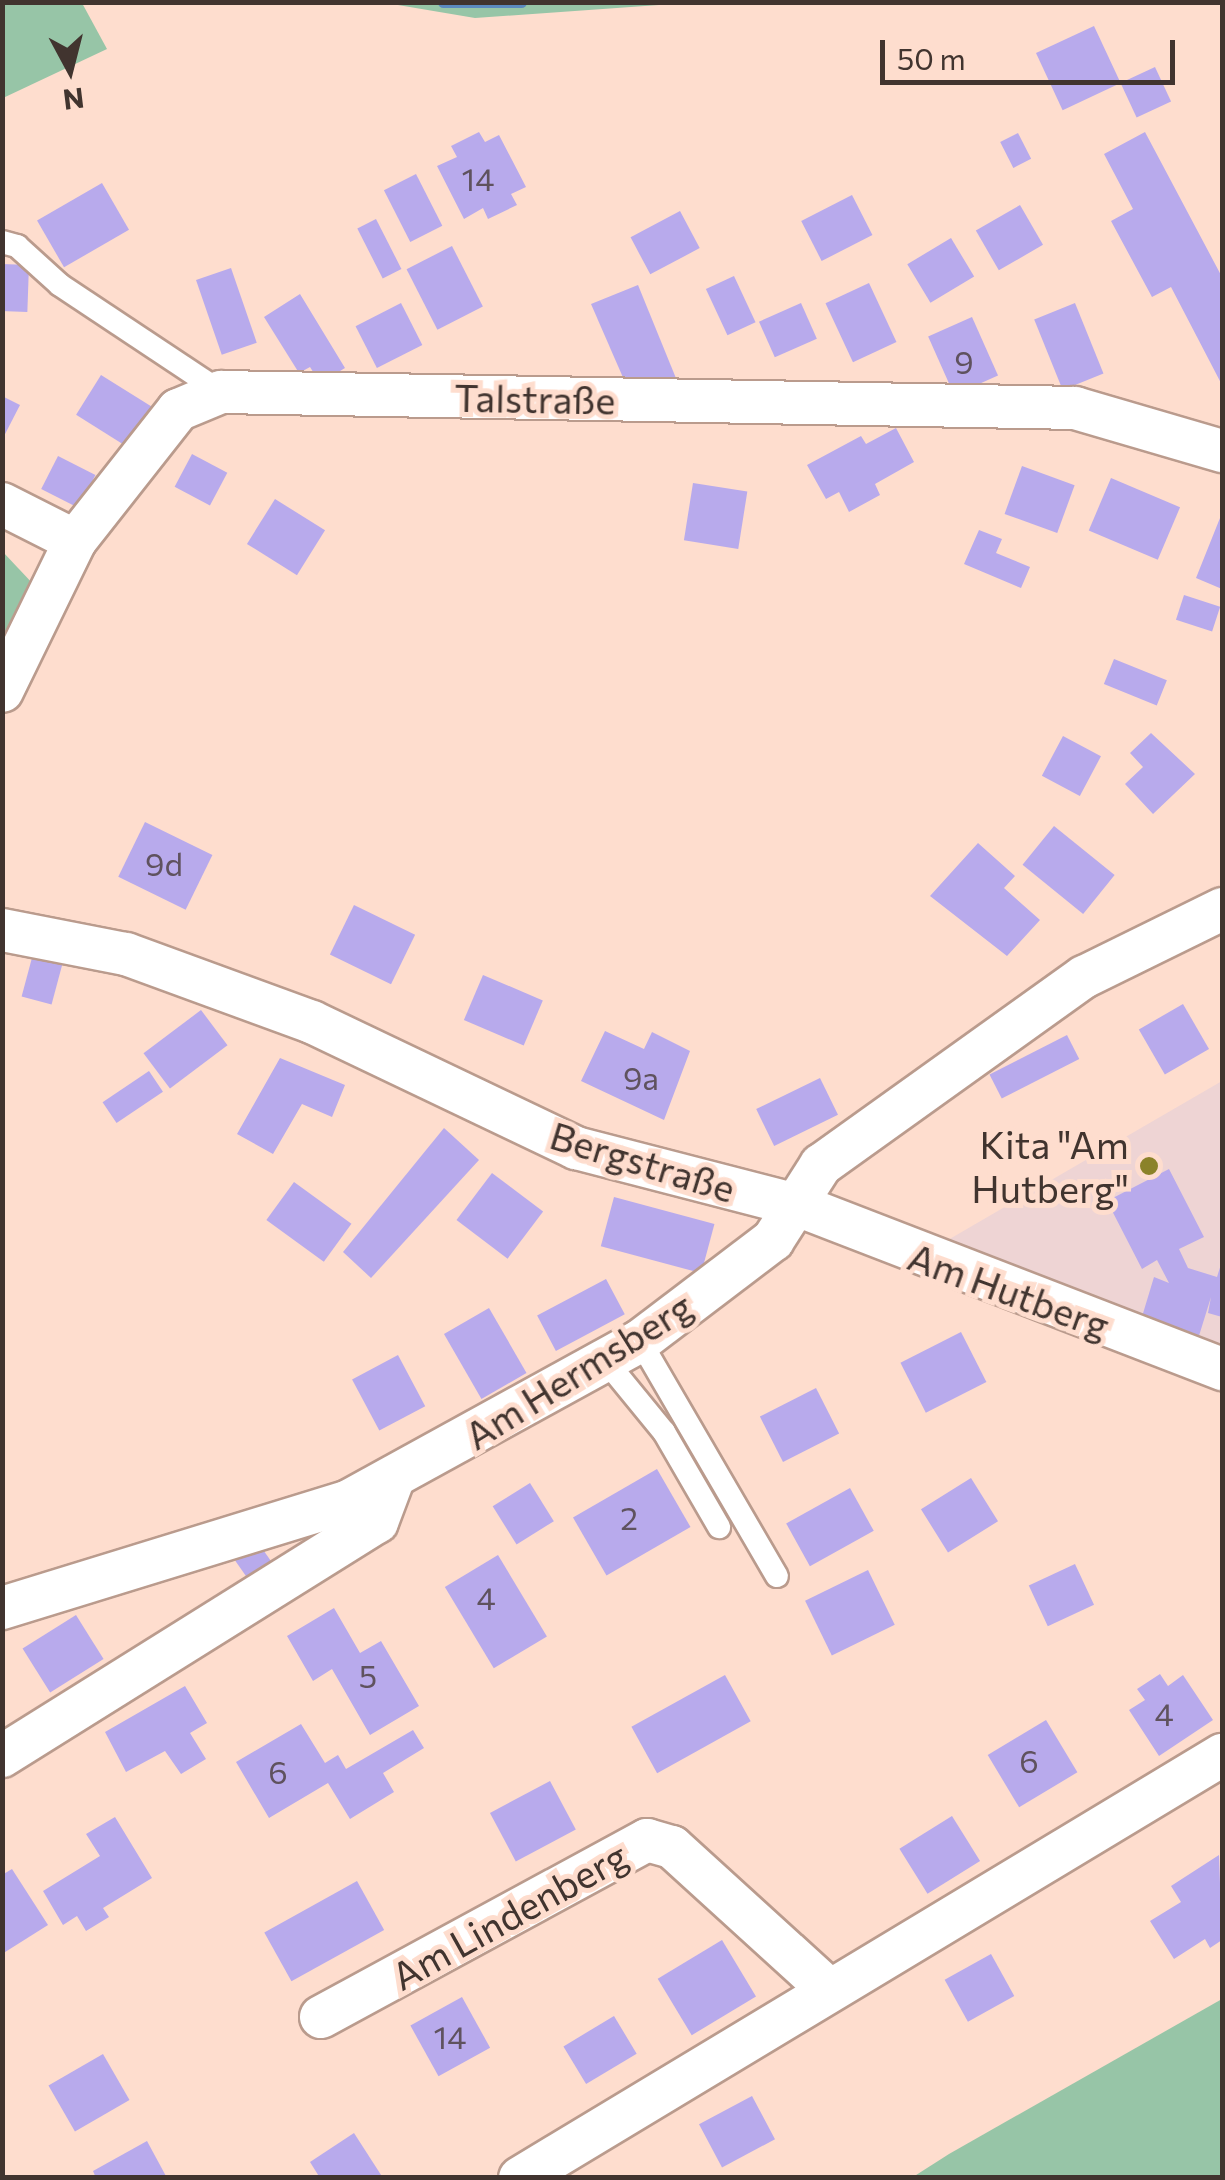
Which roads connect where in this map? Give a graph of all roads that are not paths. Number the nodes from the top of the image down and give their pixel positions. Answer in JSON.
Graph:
{"nodes":[{"id":1,"x":2,"y":242,"type":"edge"},
{"id":2,"x":221,"y":392,"type":"junction"},
{"id":3,"x":1222,"y":451,"type":"edge"},
{"id":4,"x":2,"y":504,"type":"edge"},
{"id":5,"x":75,"y":541,"type":"junction"},
{"id":6,"x":2,"y":691,"type":"edge"},
{"id":7,"x":1222,"y":909,"type":"edge"},
{"id":8,"x":5,"y":927,"type":"edge"},
{"id":9,"x":797,"y":1205,"type":"junction"},
{"id":10,"x":622,"y":1351,"type":"junction"},
{"id":11,"x":1222,"y":1369,"type":"edge"},
{"id":12,"x":392,"y":1482,"type":"junction"},
{"id":13,"x":719,"y":1527,"type":"dead end"},
{"id":14,"x":776,"y":1576,"type":"dead end"},
{"id":15,"x":2,"y":1608,"type":"edge"},
{"id":16,"x":1222,"y":1755,"type":"edge"},
{"id":17,"x":2,"y":1756,"type":"edge"},
{"id":18,"x":828,"y":1990,"type":"junction"},
{"id":19,"x":321,"y":2017,"type":"dead end"},
{"id":20,"x":520,"y":2178,"type":"edge"}],
"edges":[{"from":1,"to":2,"type":"lane"},
{"from":2,"to":3,"type":"street","name":"Talstraße"},
{"from":2,"to":5,"type":"street","name":"Talstraße"},
{"from":4,"to":5,"type":"street"},
{"from":5,"to":6,"type":"street","name":"Talstraße"},
{"from":7,"to":9,"type":"street"},
{"from":8,"to":9,"type":"street","name":"Bergstraße"},
{"from":9,"to":10,"type":"street","name":"Am Hermsberg"},
{"from":9,"to":11,"type":"street","name":"Am Hutberg"},
{"from":10,"to":12,"type":"street","name":"Am Hermsberg"},
{"from":10,"to":13,"type":"lane"},
{"from":10,"to":14,"type":"lane"},
{"from":12,"to":15,"type":"street","name":"Am Hermsberg"},
{"from":12,"to":17,"type":"street"},
{"from":16,"to":18,"type":"street"},
{"from":18,"to":19,"type":"street","name":"Am Lindenberg"},
{"from":18,"to":20,"type":"street"}]}
